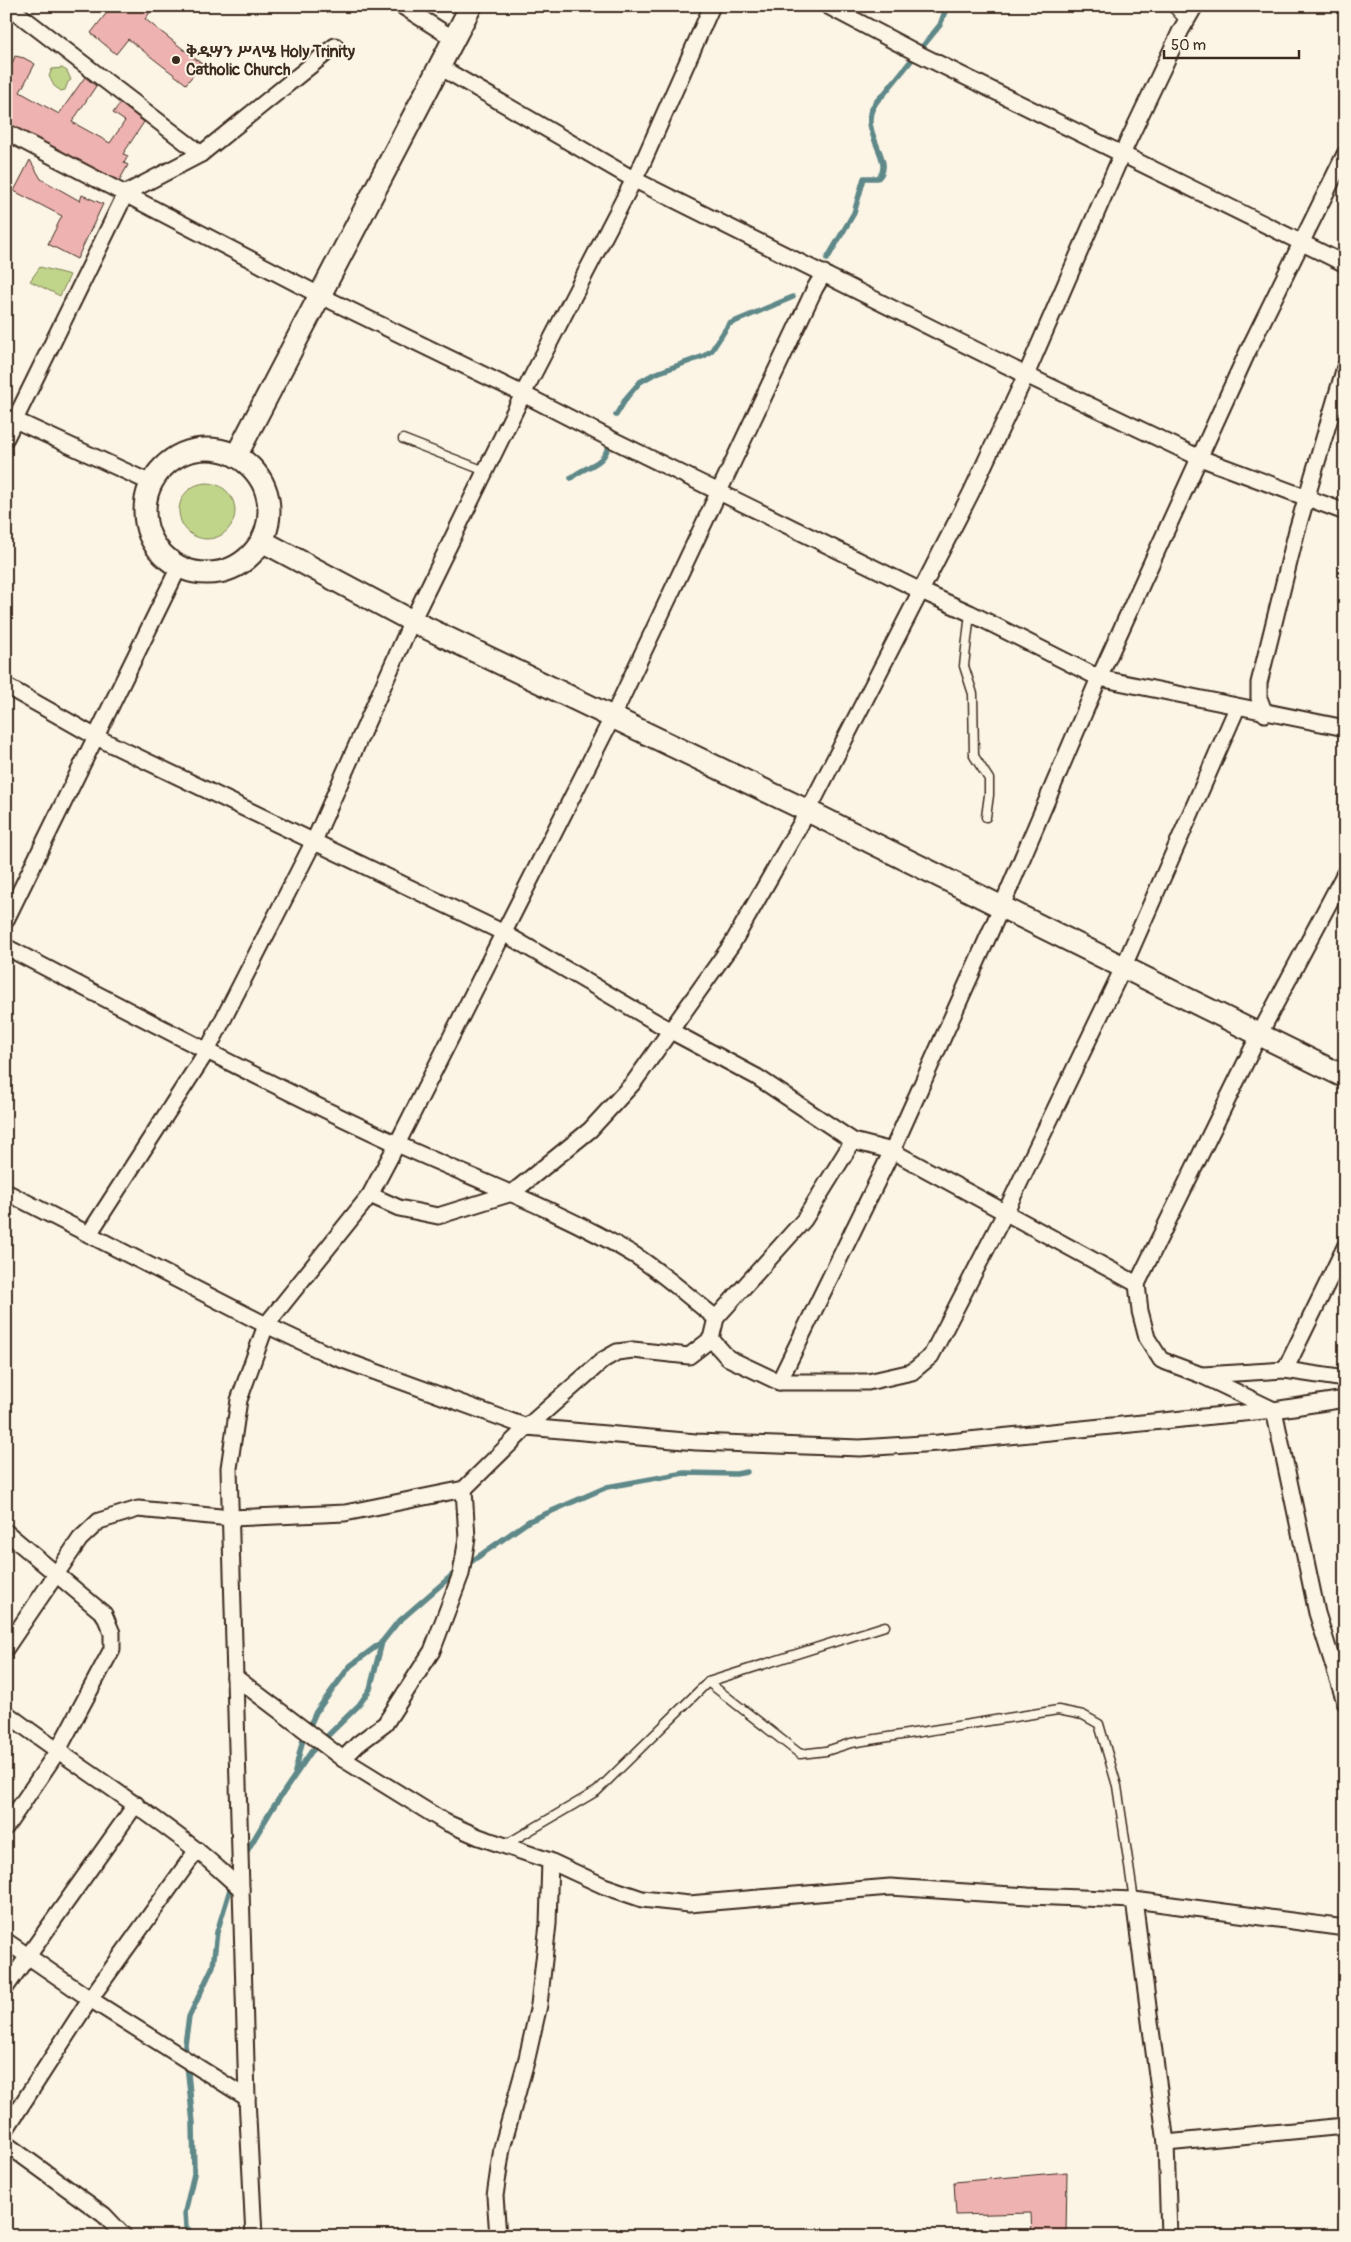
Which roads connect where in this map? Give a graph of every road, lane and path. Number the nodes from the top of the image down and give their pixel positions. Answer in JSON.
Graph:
{"nodes":[{"id":1,"x":8,"y":6,"type":"edge"},
{"id":2,"x":402,"y":6,"type":"edge"},
{"id":3,"x":471,"y":6,"type":"edge"},
{"id":4,"x":712,"y":6,"type":"edge"},
{"id":5,"x":828,"y":6,"type":"edge"},
{"id":6,"x":1171,"y":6,"type":"edge"},
{"id":7,"x":1195,"y":6,"type":"edge"},
{"id":8,"x":1186,"y":22,"type":"junction"},
{"id":9,"x":454,"y":39,"type":"junction"},
{"id":10,"x":335,"y":46,"type":"dead end"},
{"id":11,"x":440,"y":67,"type":"junction"},
{"id":12,"x":6,"y":132,"type":"edge"},
{"id":13,"x":201,"y":154,"type":"junction"},
{"id":14,"x":1122,"y":154,"type":"junction"},
{"id":15,"x":1345,"y":154,"type":"edge"},
{"id":16,"x":633,"y":179,"type":"junction"},
{"id":17,"x":126,"y":193,"type":"junction"},
{"id":18,"x":1301,"y":242,"type":"junction"},
{"id":19,"x":1345,"y":264,"type":"edge"},
{"id":20,"x":824,"y":273,"type":"junction"},
{"id":21,"x":319,"y":295,"type":"junction"},
{"id":22,"x":1345,"y":367,"type":"edge"},
{"id":23,"x":1026,"y":375,"type":"junction"},
{"id":24,"x":523,"y":394,"type":"junction"},
{"id":25,"x":11,"y":418,"type":"edge"},
{"id":26,"x":6,"y":438,"type":"edge"},
{"id":27,"x":402,"y":439,"type":"dead end"},
{"id":28,"x":236,"y":456,"type":"junction"},
{"id":29,"x":1200,"y":458,"type":"junction"},
{"id":30,"x":485,"y":471,"type":"junction"},
{"id":31,"x":151,"y":483,"type":"junction"},
{"id":32,"x":718,"y":492,"type":"junction"},
{"id":33,"x":1308,"y":498,"type":"junction"},
{"id":34,"x":1345,"y":512,"type":"edge"},
{"id":35,"x":262,"y":541,"type":"junction"},
{"id":36,"x":179,"y":567,"type":"junction"},
{"id":37,"x":920,"y":590,"type":"junction"},
{"id":38,"x":970,"y":613,"type":"junction"},
{"id":39,"x":412,"y":621,"type":"junction"},
{"id":40,"x":1099,"y":678,"type":"junction"},
{"id":41,"x":1259,"y":683,"type":"junction"},
{"id":42,"x":6,"y":686,"type":"edge"},
{"id":43,"x":1240,"y":708,"type":"junction"},
{"id":44,"x":1266,"y":714,"type":"junction"},
{"id":45,"x":613,"y":716,"type":"junction"},
{"id":46,"x":1345,"y":728,"type":"edge"},
{"id":47,"x":96,"y":737,"type":"junction"},
{"id":48,"x":808,"y":811,"type":"junction"},
{"id":49,"x":986,"y":817,"type":"dead end"},
{"id":50,"x":314,"y":841,"type":"junction"},
{"id":51,"x":1345,"y":872,"type":"edge"},
{"id":52,"x":1001,"y":908,"type":"junction"},
{"id":53,"x":6,"y":920,"type":"edge"},
{"id":54,"x":502,"y":932,"type":"junction"},
{"id":55,"x":6,"y":947,"type":"edge"},
{"id":56,"x":1123,"y":968,"type":"junction"},
{"id":57,"x":671,"y":1031,"type":"junction"},
{"id":58,"x":1259,"y":1035,"type":"junction"},
{"id":59,"x":207,"y":1051,"type":"junction"},
{"id":60,"x":1345,"y":1077,"type":"edge"},
{"id":61,"x":853,"y":1141,"type":"junction"},
{"id":62,"x":396,"y":1144,"type":"junction"},
{"id":63,"x":892,"y":1151,"type":"junction"},
{"id":64,"x":6,"y":1192,"type":"edge"},
{"id":65,"x":512,"y":1193,"type":"junction"},
{"id":66,"x":370,"y":1195,"type":"junction"},
{"id":67,"x":1006,"y":1214,"type":"junction"},
{"id":68,"x":89,"y":1234,"type":"junction"},
{"id":69,"x":1345,"y":1247,"type":"edge"},
{"id":70,"x":1137,"y":1284,"type":"junction"},
{"id":71,"x":716,"y":1318,"type":"junction"},
{"id":72,"x":266,"y":1325,"type":"junction"},
{"id":73,"x":711,"y":1339,"type":"junction"},
{"id":74,"x":1285,"y":1370,"type":"junction"},
{"id":75,"x":1202,"y":1375,"type":"junction"},
{"id":76,"x":1345,"y":1379,"type":"edge"},
{"id":77,"x":779,"y":1382,"type":"junction"},
{"id":78,"x":1345,"y":1399,"type":"edge"},
{"id":79,"x":1274,"y":1410,"type":"junction"},
{"id":80,"x":527,"y":1427,"type":"junction"},
{"id":81,"x":464,"y":1489,"type":"junction"},
{"id":82,"x":231,"y":1518,"type":"junction"},
{"id":83,"x":6,"y":1532,"type":"edge"},
{"id":84,"x":56,"y":1574,"type":"junction"},
{"id":85,"x":885,"y":1626,"type":"dead end"},
{"id":86,"x":6,"y":1648,"type":"edge"},
{"id":87,"x":235,"y":1677,"type":"junction"},
{"id":88,"x":708,"y":1682,"type":"junction"},
{"id":89,"x":1345,"y":1702,"type":"edge"},
{"id":90,"x":6,"y":1713,"type":"edge"},
{"id":91,"x":58,"y":1752,"type":"junction"},
{"id":92,"x":343,"y":1759,"type":"junction"},
{"id":93,"x":136,"y":1804,"type":"junction"},
{"id":94,"x":6,"y":1827,"type":"edge"},
{"id":95,"x":504,"y":1845,"type":"junction"},
{"id":96,"x":198,"y":1850,"type":"junction"},
{"id":97,"x":550,"y":1860,"type":"junction"},
{"id":98,"x":241,"y":1889,"type":"junction"},
{"id":99,"x":1134,"y":1900,"type":"junction"},
{"id":100,"x":1345,"y":1928,"type":"edge"},
{"id":101,"x":6,"y":1941,"type":"edge"},
{"id":102,"x":28,"y":1956,"type":"junction"},
{"id":103,"x":6,"y":1987,"type":"edge"},
{"id":104,"x":90,"y":1999,"type":"junction"},
{"id":105,"x":247,"y":2098,"type":"junction"},
{"id":106,"x":1345,"y":2126,"type":"edge"},
{"id":107,"x":6,"y":2129,"type":"edge"},
{"id":108,"x":1166,"y":2142,"type":"junction"},
{"id":109,"x":6,"y":2144,"type":"edge"},
{"id":110,"x":124,"y":2236,"type":"edge"},
{"id":111,"x":254,"y":2236,"type":"edge"},
{"id":112,"x":498,"y":2236,"type":"edge"},
{"id":113,"x":1169,"y":2236,"type":"edge"}],
"edges":[{"from":1,"to":13,"type":"street"},
{"from":2,"to":9,"type":"street"},
{"from":3,"to":9,"type":"street"},
{"from":4,"to":16,"type":"street"},
{"from":5,"to":14,"type":"street"},
{"from":6,"to":8,"type":"lane"},
{"from":7,"to":8,"type":"street"},
{"from":8,"to":14,"type":"street"},
{"from":9,"to":11,"type":"street"},
{"from":10,"to":13,"type":"street"},
{"from":11,"to":16,"type":"street"},
{"from":11,"to":21,"type":"street"},
{"from":12,"to":17,"type":"street"},
{"from":13,"to":17,"type":"street"},
{"from":14,"to":18,"type":"street"},
{"from":14,"to":23,"type":"street"},
{"from":15,"to":18,"type":"street"},
{"from":16,"to":20,"type":"street"},
{"from":16,"to":24,"type":"street"},
{"from":17,"to":21,"type":"street"},
{"from":17,"to":25,"type":"street"},
{"from":18,"to":19,"type":"street"},
{"from":18,"to":29,"type":"street"},
{"from":20,"to":23,"type":"street"},
{"from":20,"to":32,"type":"street"},
{"from":21,"to":24,"type":"street"},
{"from":21,"to":28,"type":"street"},
{"from":22,"to":33,"type":"street"},
{"from":23,"to":29,"type":"street"},
{"from":23,"to":37,"type":"street"},
{"from":24,"to":30,"type":"street"},
{"from":24,"to":32,"type":"street"},
{"from":25,"to":26,"type":"street"},
{"from":25,"to":31,"type":"street"},
{"from":27,"to":30,"type":"lane"},
{"from":28,"to":31,"type":"street"},
{"from":28,"to":35,"type":"street"},
{"from":29,"to":33,"type":"street"},
{"from":29,"to":40,"type":"street"},
{"from":30,"to":39,"type":"street"},
{"from":31,"to":36,"type":"street"},
{"from":32,"to":37,"type":"street"},
{"from":32,"to":45,"type":"street"},
{"from":33,"to":34,"type":"street"},
{"from":33,"to":41,"type":"street"},
{"from":35,"to":36,"type":"street"},
{"from":35,"to":39,"type":"street"},
{"from":36,"to":47,"type":"street"},
{"from":37,"to":38,"type":"street"},
{"from":37,"to":48,"type":"street"},
{"from":38,"to":40,"type":"street"},
{"from":38,"to":49,"type":"lane"},
{"from":39,"to":45,"type":"street"},
{"from":39,"to":50,"type":"street"},
{"from":40,"to":43,"type":"street"},
{"from":40,"to":52,"type":"street"},
{"from":41,"to":43,"type":"street"},
{"from":41,"to":44,"type":"street"},
{"from":42,"to":47,"type":"street"},
{"from":43,"to":44,"type":"street"},
{"from":43,"to":56,"type":"street"},
{"from":44,"to":46,"type":"street"},
{"from":45,"to":48,"type":"street"},
{"from":45,"to":54,"type":"street"},
{"from":47,"to":50,"type":"street"},
{"from":47,"to":53,"type":"street"},
{"from":48,"to":52,"type":"street"},
{"from":48,"to":57,"type":"street"},
{"from":50,"to":54,"type":"street"},
{"from":50,"to":59,"type":"street"},
{"from":51,"to":58,"type":"street"},
{"from":52,"to":56,"type":"street"},
{"from":52,"to":63,"type":"street"},
{"from":54,"to":57,"type":"street"},
{"from":54,"to":62,"type":"street"},
{"from":55,"to":59,"type":"street"},
{"from":56,"to":58,"type":"street"},
{"from":56,"to":67,"type":"street"},
{"from":57,"to":61,"type":"street"},
{"from":57,"to":65,"type":"street"},
{"from":58,"to":60,"type":"street"},
{"from":58,"to":70,"type":"street"},
{"from":59,"to":62,"type":"street"},
{"from":59,"to":68,"type":"street"},
{"from":61,"to":63,"type":"street"},
{"from":61,"to":71,"type":"street"},
{"from":62,"to":65,"type":"street"},
{"from":62,"to":66,"type":"street"},
{"from":63,"to":67,"type":"street"},
{"from":63,"to":77,"type":"street"},
{"from":64,"to":68,"type":"street"},
{"from":65,"to":66,"type":"street"},
{"from":65,"to":71,"type":"street"},
{"from":66,"to":72,"type":"street"},
{"from":67,"to":70,"type":"street"},
{"from":67,"to":77,"type":"street"},
{"from":68,"to":72,"type":"street"},
{"from":69,"to":74,"type":"street"},
{"from":70,"to":75,"type":"street"},
{"from":71,"to":73,"type":"street"},
{"from":72,"to":80,"type":"street"},
{"from":72,"to":82,"type":"street"},
{"from":73,"to":77,"type":"street"},
{"from":73,"to":80,"type":"street"},
{"from":74,"to":75,"type":"street"},
{"from":74,"to":76,"type":"street"},
{"from":75,"to":79,"type":"street"},
{"from":78,"to":79,"type":"street"},
{"from":79,"to":80,"type":"street"},
{"from":79,"to":89,"type":"street"},
{"from":80,"to":81,"type":"street"},
{"from":81,"to":82,"type":"street"},
{"from":81,"to":92,"type":"street"},
{"from":82,"to":84,"type":"street"},
{"from":82,"to":87,"type":"street"},
{"from":83,"to":84,"type":"street"},
{"from":84,"to":86,"type":"street"},
{"from":84,"to":91,"type":"street"},
{"from":85,"to":88,"type":"lane"},
{"from":87,"to":92,"type":"street"},
{"from":87,"to":98,"type":"street"},
{"from":88,"to":95,"type":"lane"},
{"from":88,"to":99,"type":"lane"},
{"from":90,"to":91,"type":"street"},
{"from":91,"to":93,"type":"street"},
{"from":91,"to":94,"type":"street"},
{"from":92,"to":95,"type":"street"},
{"from":93,"to":96,"type":"street"},
{"from":93,"to":102,"type":"street"},
{"from":95,"to":97,"type":"street"},
{"from":96,"to":98,"type":"street"},
{"from":96,"to":104,"type":"street"},
{"from":97,"to":99,"type":"street"},
{"from":97,"to":112,"type":"street"},
{"from":98,"to":105,"type":"street"},
{"from":99,"to":100,"type":"street"},
{"from":99,"to":108,"type":"street"},
{"from":101,"to":102,"type":"street"},
{"from":102,"to":103,"type":"street"},
{"from":102,"to":104,"type":"street"},
{"from":104,"to":105,"type":"street"},
{"from":104,"to":107,"type":"street"},
{"from":105,"to":111,"type":"street"},
{"from":106,"to":108,"type":"street"},
{"from":108,"to":113,"type":"street"},
{"from":109,"to":110,"type":"street"}]}
